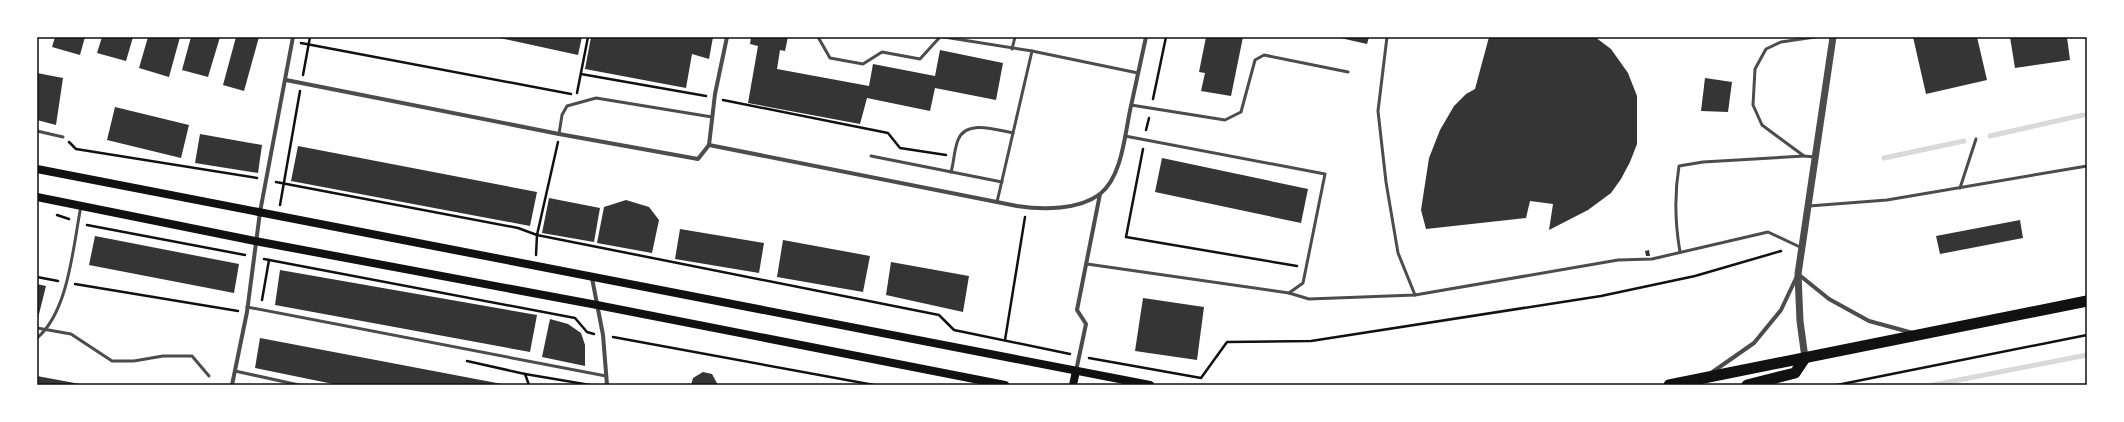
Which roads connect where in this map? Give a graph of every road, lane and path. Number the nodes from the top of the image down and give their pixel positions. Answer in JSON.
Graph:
{"nodes":[{"id":1,"x":293,"y":37,"type":"edge"},
{"id":2,"x":310,"y":37,"type":"edge"},
{"id":3,"x":588,"y":37,"type":"edge"},
{"id":4,"x":727,"y":37,"type":"edge"},
{"id":5,"x":818,"y":37,"type":"edge"},
{"id":6,"x":940,"y":37,"type":"edge"},
{"id":7,"x":944,"y":37,"type":"edge"},
{"id":8,"x":1015,"y":37,"type":"edge"},
{"id":9,"x":1146,"y":37,"type":"edge"},
{"id":10,"x":1166,"y":37,"type":"edge"},
{"id":11,"x":1387,"y":37,"type":"edge"},
{"id":12,"x":1782,"y":37,"type":"edge"},
{"id":13,"x":1815,"y":37,"type":"edge"},
{"id":14,"x":1833,"y":37,"type":"edge"},
{"id":15,"x":292,"y":42,"type":"junction"},
{"id":16,"x":1781,"y":42,"type":"junction"},
{"id":17,"x":308,"y":44,"type":"junction"},
{"id":18,"x":1012,"y":49,"type":"junction"},
{"id":19,"x":1032,"y":52,"type":"junction"},
{"id":20,"x":1348,"y":72,"type":"dead end"},
{"id":21,"x":1138,"y":73,"type":"junction"},
{"id":22,"x":581,"y":74,"type":"junction"},
{"id":23,"x":286,"y":80,"type":"junction"},
{"id":24,"x":302,"y":83,"type":"junction"},
{"id":25,"x":715,"y":98,"type":"junction"},
{"id":26,"x":1131,"y":105,"type":"junction"},
{"id":27,"x":1151,"y":108,"type":"junction"},
{"id":28,"x":712,"y":117,"type":"junction"},
{"id":29,"x":37,"y":131,"type":"edge"},
{"id":30,"x":1013,"y":133,"type":"junction"},
{"id":31,"x":559,"y":134,"type":"junction"},
{"id":32,"x":1125,"y":136,"type":"junction"},
{"id":33,"x":63,"y":137,"type":"joint"},
{"id":34,"x":1144,"y":139,"type":"junction"},
{"id":35,"x":1976,"y":139,"type":"dead end"},
{"id":36,"x":709,"y":145,"type":"junction"},
{"id":37,"x":871,"y":156,"type":"dead end"},
{"id":38,"x":955,"y":156,"type":"junction"},
{"id":39,"x":1804,"y":156,"type":"junction"},
{"id":40,"x":1816,"y":157,"type":"junction"},
{"id":41,"x":2087,"y":166,"type":"edge"},
{"id":42,"x":37,"y":169,"type":"edge"},
{"id":43,"x":952,"y":172,"type":"junction"},
{"id":44,"x":267,"y":179,"type":"junction"},
{"id":45,"x":1002,"y":182,"type":"junction"},
{"id":46,"x":285,"y":184,"type":"junction"},
{"id":47,"x":1960,"y":188,"type":"junction"},
{"id":48,"x":1100,"y":194,"type":"junction"},
{"id":49,"x":37,"y":197,"type":"edge"},
{"id":50,"x":997,"y":202,"type":"junction"},
{"id":51,"x":81,"y":206,"type":"junction"},
{"id":52,"x":1809,"y":206,"type":"junction"},
{"id":53,"x":1026,"y":208,"type":"junction"},
{"id":54,"x":260,"y":212,"type":"junction"},
{"id":55,"x":53,"y":213,"type":"dead end"},
{"id":56,"x":277,"y":217,"type":"junction"},
{"id":57,"x":78,"y":223,"type":"junction"},
{"id":58,"x":537,"y":235,"type":"junction"},
{"id":59,"x":255,"y":241,"type":"junction"},
{"id":60,"x":272,"y":244,"type":"junction"},
{"id":61,"x":1802,"y":248,"type":"junction"},
{"id":62,"x":1680,"y":252,"type":"junction"},
{"id":63,"x":1781,"y":252,"type":"dead end"},
{"id":64,"x":256,"y":257,"type":"junction"},
{"id":65,"x":269,"y":260,"type":"junction"},
{"id":66,"x":1087,"y":264,"type":"junction"},
{"id":67,"x":1306,"y":268,"type":"junction"},
{"id":68,"x":1798,"y":274,"type":"junction"},
{"id":69,"x":592,"y":278,"type":"junction"},
{"id":70,"x":1289,"y":293,"type":"junction"},
{"id":71,"x":1415,"y":295,"type":"junction"},
{"id":72,"x":2087,"y":301,"type":"edge"},
{"id":73,"x":597,"y":305,"type":"junction"},
{"id":74,"x":247,"y":307,"type":"junction"},
{"id":75,"x":261,"y":310,"type":"junction"},
{"id":76,"x":37,"y":328,"type":"edge"},
{"id":77,"x":47,"y":330,"type":"junction"},
{"id":78,"x":1921,"y":335,"type":"junction"},
{"id":79,"x":2087,"y":335,"type":"edge"},
{"id":80,"x":603,"y":336,"type":"junction"},
{"id":81,"x":37,"y":338,"type":"edge"},
{"id":82,"x":1005,"y":340,"type":"junction"},
{"id":83,"x":1079,"y":356,"type":"junction"},
{"id":84,"x":1805,"y":358,"type":"junction"},
{"id":85,"x":235,"y":371,"type":"junction"},
{"id":86,"x":1076,"y":371,"type":"junction"},
{"id":87,"x":209,"y":376,"type":"dead end"},
{"id":88,"x":606,"y":376,"type":"junction"},
{"id":89,"x":1704,"y":377,"type":"junction"},
{"id":90,"x":965,"y":381,"type":"edge"},
{"id":91,"x":232,"y":385,"type":"edge"},
{"id":92,"x":299,"y":385,"type":"edge"},
{"id":93,"x":529,"y":385,"type":"edge"},
{"id":94,"x":590,"y":385,"type":"edge"},
{"id":95,"x":607,"y":385,"type":"edge"},
{"id":96,"x":874,"y":385,"type":"edge"},
{"id":97,"x":1006,"y":385,"type":"edge"},
{"id":98,"x":1073,"y":385,"type":"edge"},
{"id":99,"x":1150,"y":385,"type":"edge"},
{"id":100,"x":1669,"y":385,"type":"edge"},
{"id":101,"x":1747,"y":385,"type":"edge"},
{"id":102,"x":1837,"y":385,"type":"edge"}],
"edges":[{"from":1,"to":15,"type":"street"},
{"from":2,"to":17,"type":"path"},
{"from":3,"to":22,"type":"path"},
{"from":4,"to":25,"type":"street"},
{"from":5,"to":6,"type":"lane"},
{"from":7,"to":18,"type":"lane"},
{"from":8,"to":18,"type":"lane"},
{"from":9,"to":21,"type":"street"},
{"from":10,"to":27,"type":"path"},
{"from":11,"to":71,"type":"lane"},
{"from":12,"to":16,"type":"lane"},
{"from":13,"to":16,"type":"lane"},
{"from":14,"to":40,"type":"street"},
{"from":15,"to":17,"type":"path"},
{"from":15,"to":23,"type":"street"},
{"from":16,"to":39,"type":"lane"},
{"from":17,"to":22,"type":"path"},
{"from":17,"to":24,"type":"path"},
{"from":18,"to":19,"type":"lane"},
{"from":19,"to":21,"type":"lane"},
{"from":19,"to":30,"type":"lane"},
{"from":20,"to":27,"type":"lane"},
{"from":21,"to":26,"type":"street"},
{"from":22,"to":25,"type":"path"},
{"from":23,"to":24,"type":"street"},
{"from":23,"to":44,"type":"street"},
{"from":24,"to":31,"type":"street"},
{"from":24,"to":46,"type":"path"},
{"from":25,"to":28,"type":"street"},
{"from":25,"to":38,"type":"path"},
{"from":26,"to":27,"type":"lane"},
{"from":26,"to":32,"type":"street"},
{"from":27,"to":34,"type":"path"},
{"from":28,"to":31,"type":"lane"},
{"from":28,"to":36,"type":"street"},
{"from":29,"to":33,"type":"lane"},
{"from":30,"to":38,"type":"lane"},
{"from":30,"to":45,"type":"lane"},
{"from":31,"to":36,"type":"street"},
{"from":31,"to":58,"type":"path"},
{"from":32,"to":34,"type":"lane"},
{"from":32,"to":48,"type":"street"},
{"from":33,"to":44,"type":"path"},
{"from":34,"to":67,"type":"lane"},
{"from":34,"to":67,"type":"path"},
{"from":35,"to":47,"type":"lane"},
{"from":36,"to":50,"type":"street"},
{"from":37,"to":43,"type":"lane"},
{"from":38,"to":43,"type":"lane"},
{"from":39,"to":40,"type":"lane"},
{"from":39,"to":62,"type":"lane"},
{"from":40,"to":52,"type":"street"},
{"from":41,"to":47,"type":"lane"},
{"from":42,"to":54,"type":"main road"},
{"from":43,"to":45,"type":"lane"},
{"from":44,"to":46,"type":"path"},
{"from":44,"to":54,"type":"street"},
{"from":45,"to":50,"type":"lane"},
{"from":46,"to":56,"type":"path"},
{"from":46,"to":58,"type":"path"},
{"from":47,"to":52,"type":"lane"},
{"from":48,"to":53,"type":"street"},
{"from":48,"to":66,"type":"street"},
{"from":49,"to":51,"type":"main road"},
{"from":50,"to":53,"type":"street"},
{"from":51,"to":57,"type":"lane"},
{"from":51,"to":59,"type":"main road"},
{"from":52,"to":61,"type":"street"},
{"from":53,"to":82,"type":"path"},
{"from":54,"to":56,"type":"main road"},
{"from":54,"to":59,"type":"street"},
{"from":55,"to":57,"type":"path"},
{"from":56,"to":69,"type":"main road"},
{"from":57,"to":64,"type":"path"},
{"from":57,"to":77,"type":"lane"},
{"from":58,"to":82,"type":"path"},
{"from":59,"to":60,"type":"main road"},
{"from":59,"to":64,"type":"street"},
{"from":60,"to":65,"type":"path"},
{"from":60,"to":73,"type":"main road"},
{"from":61,"to":62,"type":"lane"},
{"from":61,"to":68,"type":"street"},
{"from":62,"to":71,"type":"lane"},
{"from":63,"to":83,"type":"path"},
{"from":64,"to":65,"type":"path"},
{"from":64,"to":74,"type":"street"},
{"from":65,"to":75,"type":"path"},
{"from":65,"to":80,"type":"path"},
{"from":66,"to":70,"type":"lane"},
{"from":66,"to":83,"type":"street"},
{"from":67,"to":70,"type":"lane"},
{"from":68,"to":78,"type":"street"},
{"from":68,"to":84,"type":"street"},
{"from":68,"to":89,"type":"street"},
{"from":69,"to":73,"type":"street"},
{"from":69,"to":86,"type":"main road"},
{"from":70,"to":71,"type":"lane"},
{"from":72,"to":78,"type":"highway"},
{"from":73,"to":80,"type":"street"},
{"from":73,"to":90,"type":"main road"},
{"from":74,"to":75,"type":"lane"},
{"from":74,"to":85,"type":"street"},
{"from":75,"to":88,"type":"lane"},
{"from":76,"to":77,"type":"lane"},
{"from":77,"to":81,"type":"lane"},
{"from":77,"to":87,"type":"lane"},
{"from":78,"to":84,"type":"highway"},
{"from":79,"to":102,"type":"path"},
{"from":80,"to":88,"type":"street"},
{"from":80,"to":96,"type":"path"},
{"from":82,"to":83,"type":"path"},
{"from":83,"to":86,"type":"street"},
{"from":84,"to":89,"type":"highway"},
{"from":84,"to":101,"type":"highway"},
{"from":85,"to":91,"type":"street"},
{"from":85,"to":92,"type":"lane"},
{"from":86,"to":98,"type":"main road"},
{"from":86,"to":99,"type":"main road"},
{"from":88,"to":95,"type":"street"},
{"from":89,"to":100,"type":"highway"},
{"from":90,"to":97,"type":"main road"},
{"from":93,"to":94,"type":"path"}]}
